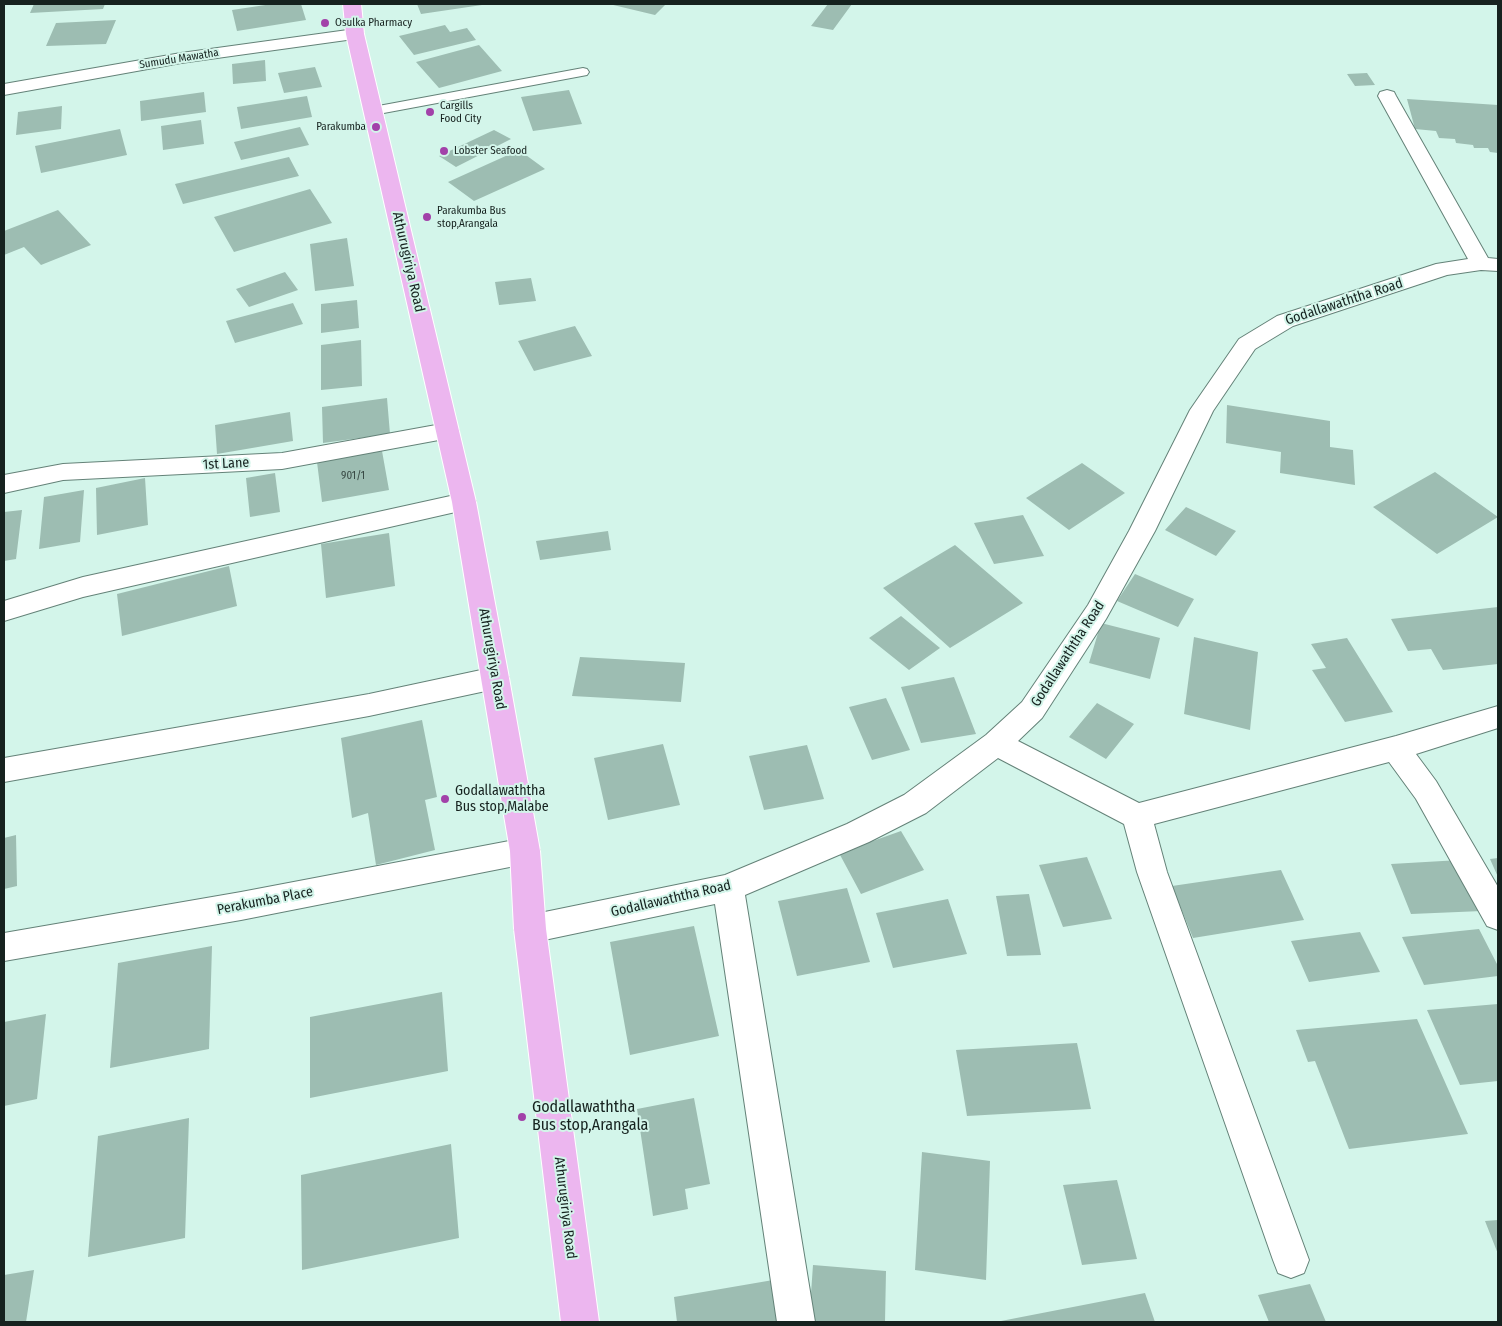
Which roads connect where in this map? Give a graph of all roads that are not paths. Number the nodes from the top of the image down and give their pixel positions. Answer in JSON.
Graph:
{"nodes":[{"id":1,"x":352,"y":4,"type":"edge"},
{"id":2,"x":355,"y":34,"type":"junction"},
{"id":3,"x":584,"y":72,"type":"dead end"},
{"id":4,"x":4,"y":88,"type":"edge"},
{"id":5,"x":1387,"y":96,"type":"dead end"},
{"id":6,"x":372,"y":110,"type":"junction"},
{"id":7,"x":1490,"y":265,"type":"edge"},
{"id":8,"x":448,"y":431,"type":"junction"},
{"id":9,"x":4,"y":484,"type":"edge"},
{"id":10,"x":464,"y":502,"type":"junction"},
{"id":11,"x":4,"y":611,"type":"edge"},
{"id":12,"x":495,"y":678,"type":"junction"},
{"id":13,"x":1498,"y":717,"type":"edge"},
{"id":14,"x":996,"y":743,"type":"junction"},
{"id":15,"x":1396,"y":748,"type":"junction"},
{"id":16,"x":4,"y":770,"type":"edge"},
{"id":17,"x":1137,"y":816,"type":"junction"},
{"id":18,"x":525,"y":851,"type":"junction"},
{"id":19,"x":728,"y":888,"type":"junction"},
{"id":20,"x":1498,"y":916,"type":"edge"},
{"id":21,"x":530,"y":929,"type":"junction"},
{"id":22,"x":4,"y":947,"type":"edge"},
{"id":23,"x":1291,"y":1260,"type":"dead end"},
{"id":24,"x":580,"y":1322,"type":"edge"},
{"id":25,"x":796,"y":1322,"type":"edge"}],
"edges":[{"from":1,"to":2,"type":"main road","name":"Athurugiriya Road"},
{"from":2,"to":4,"type":"street","name":"Sumudu Mawatha"},
{"from":2,"to":6,"type":"main road","name":"Athurugiriya Road"},
{"from":3,"to":6,"type":"lane"},
{"from":5,"to":7,"type":"street"},
{"from":6,"to":8,"type":"main road","name":"Athurugiriya Road"},
{"from":7,"to":14,"type":"street","name":"Godallawaththa Road"},
{"from":8,"to":9,"type":"street","name":"1st Lane"},
{"from":8,"to":10,"type":"main road","name":"Athurugiriya Road"},
{"from":10,"to":11,"type":"street"},
{"from":10,"to":12,"type":"main road","name":"Athurugiriya Road"},
{"from":12,"to":16,"type":"street"},
{"from":12,"to":18,"type":"main road","name":"Athurugiriya Road"},
{"from":13,"to":15,"type":"street"},
{"from":14,"to":17,"type":"street"},
{"from":14,"to":19,"type":"street","name":"Godallawaththa Road"},
{"from":15,"to":17,"type":"street"},
{"from":15,"to":20,"type":"street"},
{"from":17,"to":23,"type":"street"},
{"from":18,"to":21,"type":"main road","name":"Athurugiriya Road"},
{"from":18,"to":22,"type":"street","name":"Perakumba Place"},
{"from":19,"to":21,"type":"street","name":"Godallawaththa Road"},
{"from":19,"to":25,"type":"street"},
{"from":21,"to":24,"type":"main road","name":"Athurugiriya Road"}]}
